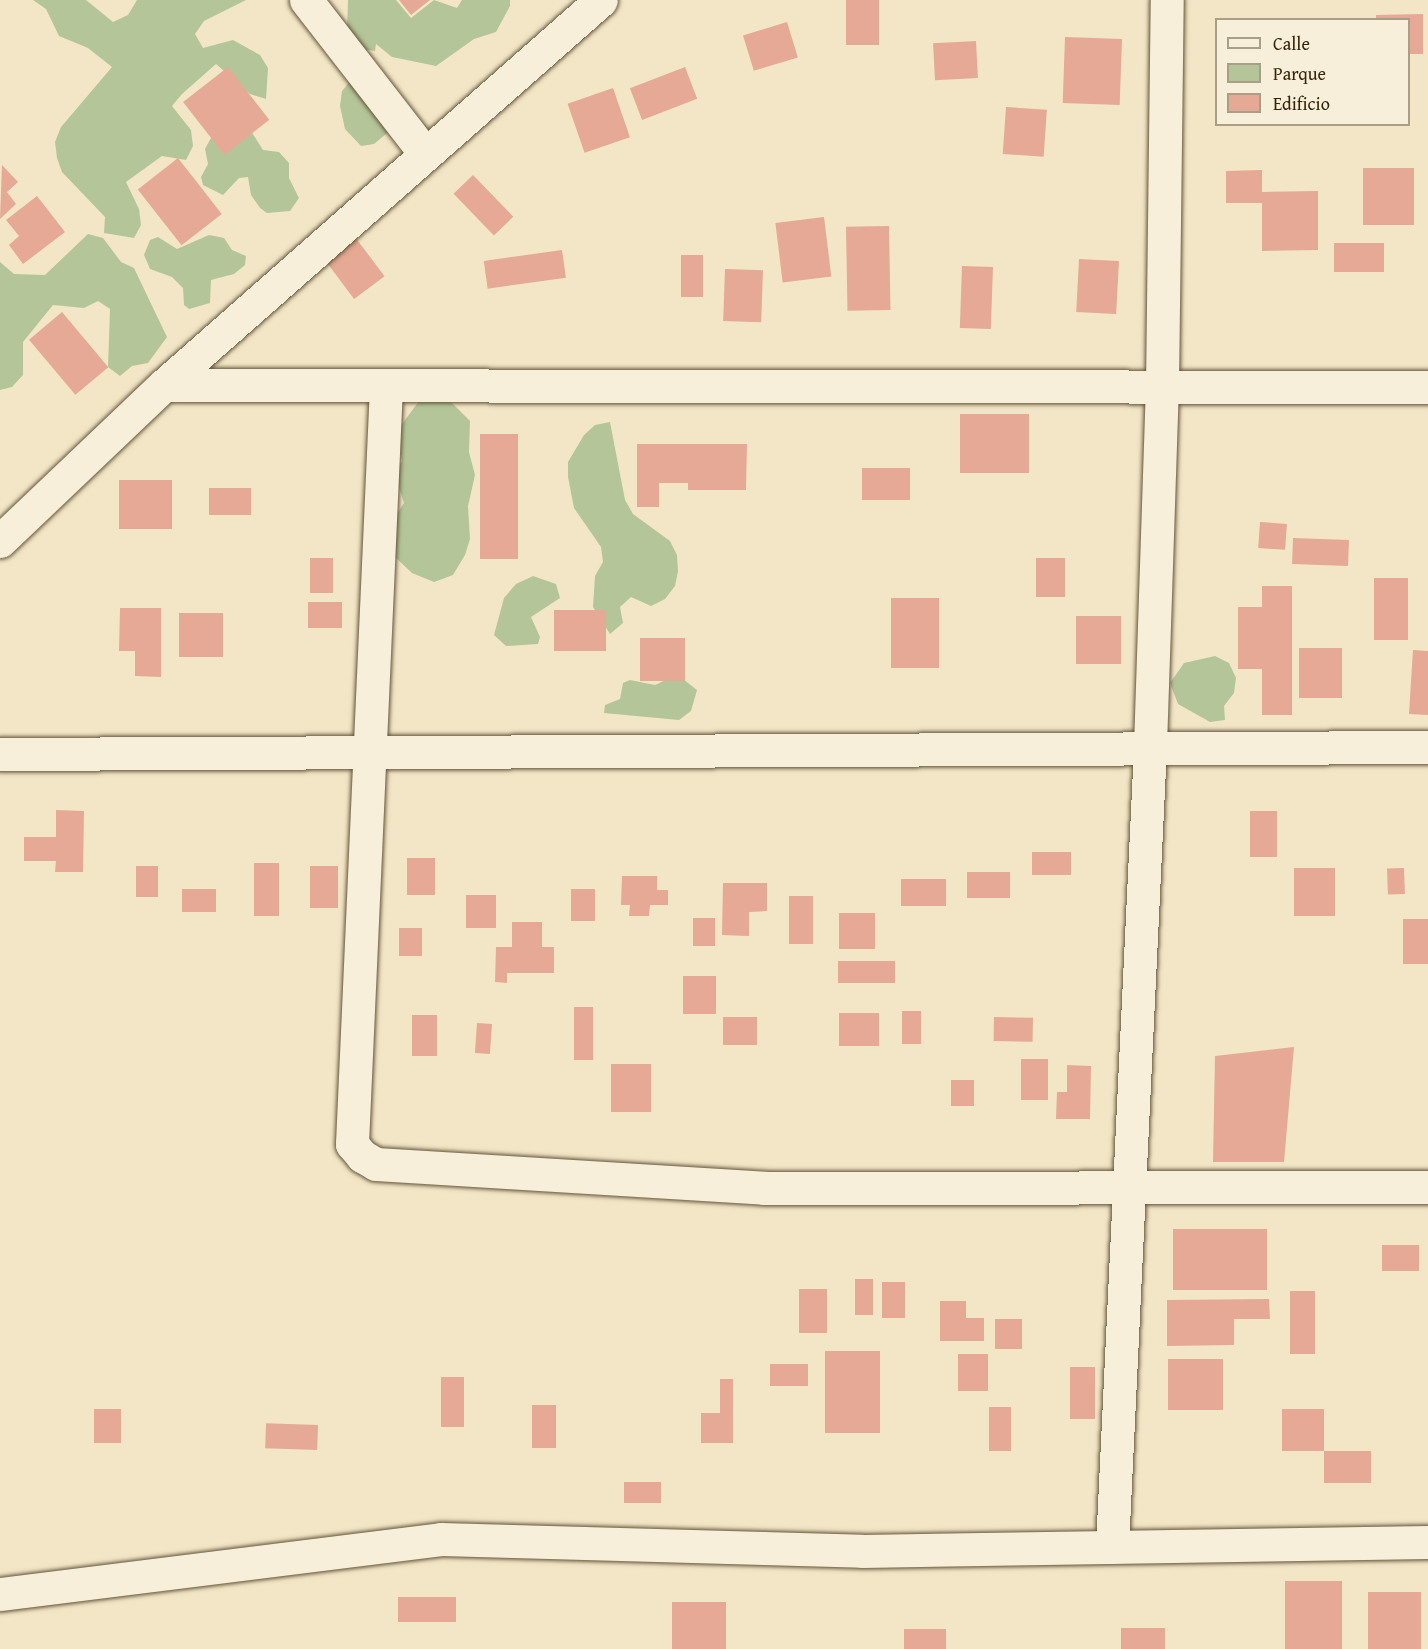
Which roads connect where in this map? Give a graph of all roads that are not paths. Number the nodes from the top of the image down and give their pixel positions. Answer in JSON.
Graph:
{"nodes":[{"id":1,"x":306,"y":0,"type":"edge"},
{"id":2,"x":601,"y":0,"type":"edge"},
{"id":3,"x":1167,"y":0,"type":"edge"},
{"id":4,"x":424,"y":152,"type":"junction"},
{"id":5,"x":164,"y":385,"type":"junction"},
{"id":6,"x":386,"y":386,"type":"junction"},
{"id":7,"x":1162,"y":387,"type":"junction"},
{"id":8,"x":1428,"y":387,"type":"edge"},
{"id":9,"x":0,"y":541,"type":"edge"},
{"id":10,"x":1150,"y":746,"type":"junction"},
{"id":11,"x":1428,"y":747,"type":"edge"},
{"id":12,"x":370,"y":752,"type":"junction"},
{"id":13,"x":0,"y":754,"type":"edge"},
{"id":14,"x":1428,"y":1187,"type":"edge"},
{"id":15,"x":1129,"y":1189,"type":"junction"},
{"id":16,"x":1428,"y":1542,"type":"edge"},
{"id":17,"x":1112,"y":1547,"type":"junction"},
{"id":18,"x":0,"y":1594,"type":"edge"}],
"edges":[{"from":1,"to":4,"type":"street"},
{"from":2,"to":4,"type":"street"},
{"from":3,"to":7,"type":"street"},
{"from":4,"to":5,"type":"street"},
{"from":5,"to":6,"type":"street"},
{"from":5,"to":9,"type":"street"},
{"from":6,"to":7,"type":"street"},
{"from":6,"to":12,"type":"street"},
{"from":7,"to":8,"type":"street"},
{"from":7,"to":10,"type":"street"},
{"from":10,"to":11,"type":"street"},
{"from":10,"to":12,"type":"street"},
{"from":10,"to":15,"type":"street"},
{"from":12,"to":13,"type":"street"},
{"from":12,"to":15,"type":"street"},
{"from":14,"to":15,"type":"street"},
{"from":15,"to":17,"type":"street"},
{"from":16,"to":17,"type":"street"},
{"from":17,"to":18,"type":"street"}]}
